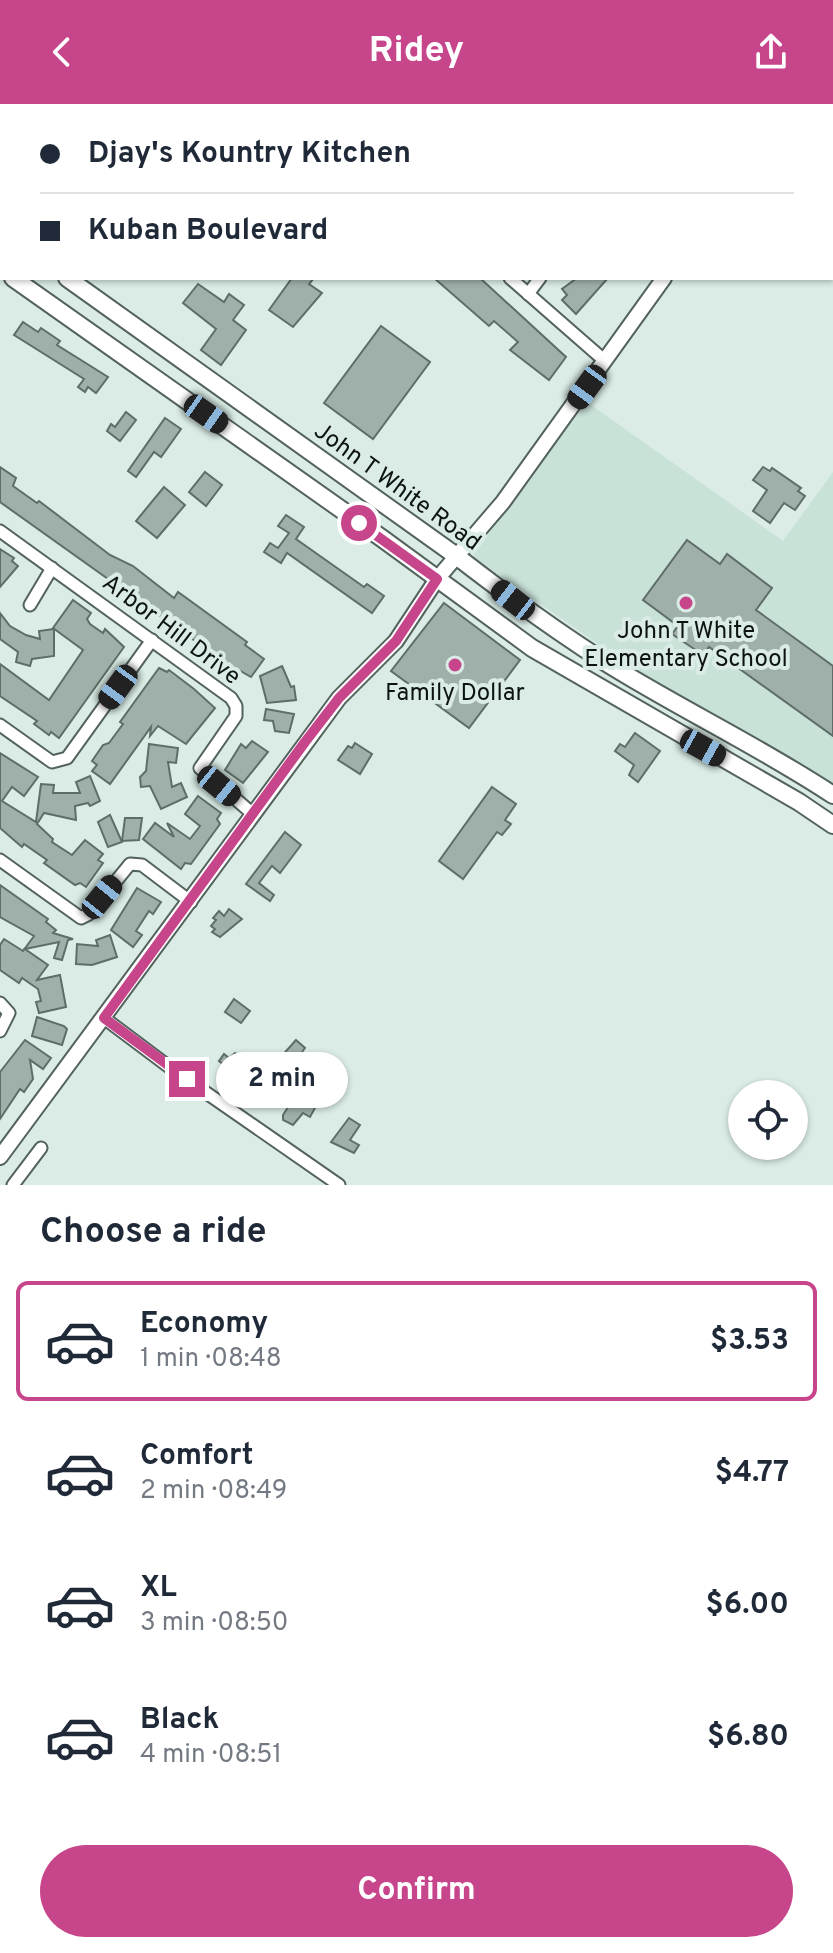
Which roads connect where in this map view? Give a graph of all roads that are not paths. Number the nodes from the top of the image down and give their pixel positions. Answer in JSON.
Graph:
{"nodes":[{"id":1,"x":16,"y":280,"type":"edge"},
{"id":2,"x":70,"y":280,"type":"edge"},
{"id":3,"x":512,"y":280,"type":"edge"},
{"id":4,"x":538,"y":280,"type":"edge"},
{"id":5,"x":663,"y":280,"type":"edge"},
{"id":6,"x":528,"y":294,"type":"junction"},
{"id":7,"x":605,"y":361,"type":"junction"},
{"id":8,"x":0,"y":531,"type":"edge"},
{"id":9,"x":455,"y":555,"type":"junction"},
{"id":10,"x":52,"y":568,"type":"junction"},
{"id":11,"x":437,"y":579,"type":"junction"},
{"id":12,"x":30,"y":605,"type":"dead end"},
{"id":13,"x":152,"y":640,"type":"junction"},
{"id":14,"x":637,"y":681,"type":"junction"},
{"id":15,"x":623,"y":702,"type":"junction"},
{"id":16,"x":0,"y":725,"type":"edge"},
{"id":17,"x":833,"y":795,"type":"edge"},
{"id":18,"x":254,"y":815,"type":"junction"},
{"id":19,"x":833,"y":825,"type":"edge"},
{"id":20,"x":0,"y":860,"type":"edge"},
{"id":21,"x":191,"y":902,"type":"junction"},
{"id":22,"x":0,"y":1003,"type":"edge"},
{"id":23,"x":104,"y":1018,"type":"junction"},
{"id":24,"x":0,"y":1031,"type":"edge"},
{"id":25,"x":41,"y":1148,"type":"dead end"},
{"id":26,"x":0,"y":1157,"type":"edge"},
{"id":27,"x":13,"y":1185,"type":"edge"},
{"id":28,"x":339,"y":1185,"type":"edge"}],
"edges":[{"from":1,"to":11,"type":"main road"},
{"from":2,"to":9,"type":"main road","name":"John T White Road"},
{"from":3,"to":6,"type":"street"},
{"from":4,"to":6,"type":"street"},
{"from":5,"to":7,"type":"street"},
{"from":6,"to":7,"type":"street"},
{"from":7,"to":9,"type":"street"},
{"from":8,"to":10,"type":"street","name":"Arbor Hill Drive"},
{"from":9,"to":11,"type":"street"},
{"from":9,"to":14,"type":"main road","name":"John T White Road"},
{"from":10,"to":12,"type":"street"},
{"from":10,"to":13,"type":"street","name":"Arbor Hill Drive"},
{"from":11,"to":15,"type":"main road"},
{"from":11,"to":18,"type":"street"},
{"from":13,"to":16,"type":"street"},
{"from":13,"to":18,"type":"street","name":"Arbor Hill Drive"},
{"from":14,"to":15,"type":"main road"},
{"from":14,"to":17,"type":"main road","name":"John T White Road"},
{"from":15,"to":19,"type":"main road"},
{"from":18,"to":21,"type":"street"},
{"from":20,"to":21,"type":"street"},
{"from":21,"to":23,"type":"street"},
{"from":22,"to":24,"type":"street"},
{"from":23,"to":26,"type":"street"},
{"from":23,"to":28,"type":"street"},
{"from":25,"to":27,"type":"street"}]}
